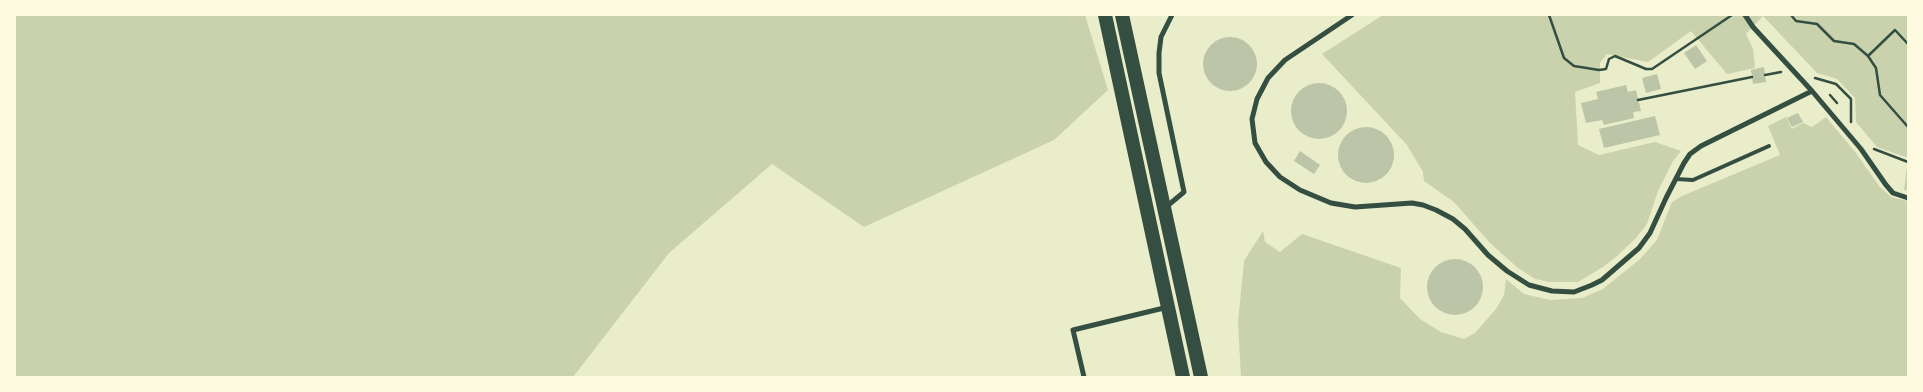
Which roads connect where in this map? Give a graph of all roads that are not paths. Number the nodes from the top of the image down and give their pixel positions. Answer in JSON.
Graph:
{"nodes":[{"id":1,"x":1105,"y":15,"type":"edge"},
{"id":2,"x":1122,"y":15,"type":"edge"},
{"id":3,"x":1172,"y":15,"type":"edge"},
{"id":4,"x":1352,"y":15,"type":"edge"},
{"id":5,"x":1745,"y":15,"type":"edge"},
{"id":6,"x":1812,"y":91,"type":"junction"},
{"id":7,"x":1769,"y":146,"type":"dead end"},
{"id":8,"x":1676,"y":179,"type":"junction"},
{"id":9,"x":1908,"y":198,"type":"edge"},
{"id":10,"x":1164,"y":209,"type":"junction"},
{"id":11,"x":1168,"y":307,"type":"junction"},
{"id":12,"x":1084,"y":377,"type":"edge"},
{"id":13,"x":1183,"y":377,"type":"edge"},
{"id":14,"x":1201,"y":377,"type":"edge"}],
"edges":[{"from":1,"to":11,"type":"highway"},
{"from":2,"to":10,"type":"highway"},
{"from":3,"to":10,"type":"street"},
{"from":4,"to":8,"type":"street"},
{"from":5,"to":6,"type":"street"},
{"from":6,"to":8,"type":"street"},
{"from":6,"to":9,"type":"street"},
{"from":7,"to":8,"type":"lane"},
{"from":10,"to":14,"type":"highway"},
{"from":11,"to":12,"type":"street"},
{"from":11,"to":13,"type":"highway"}]}
